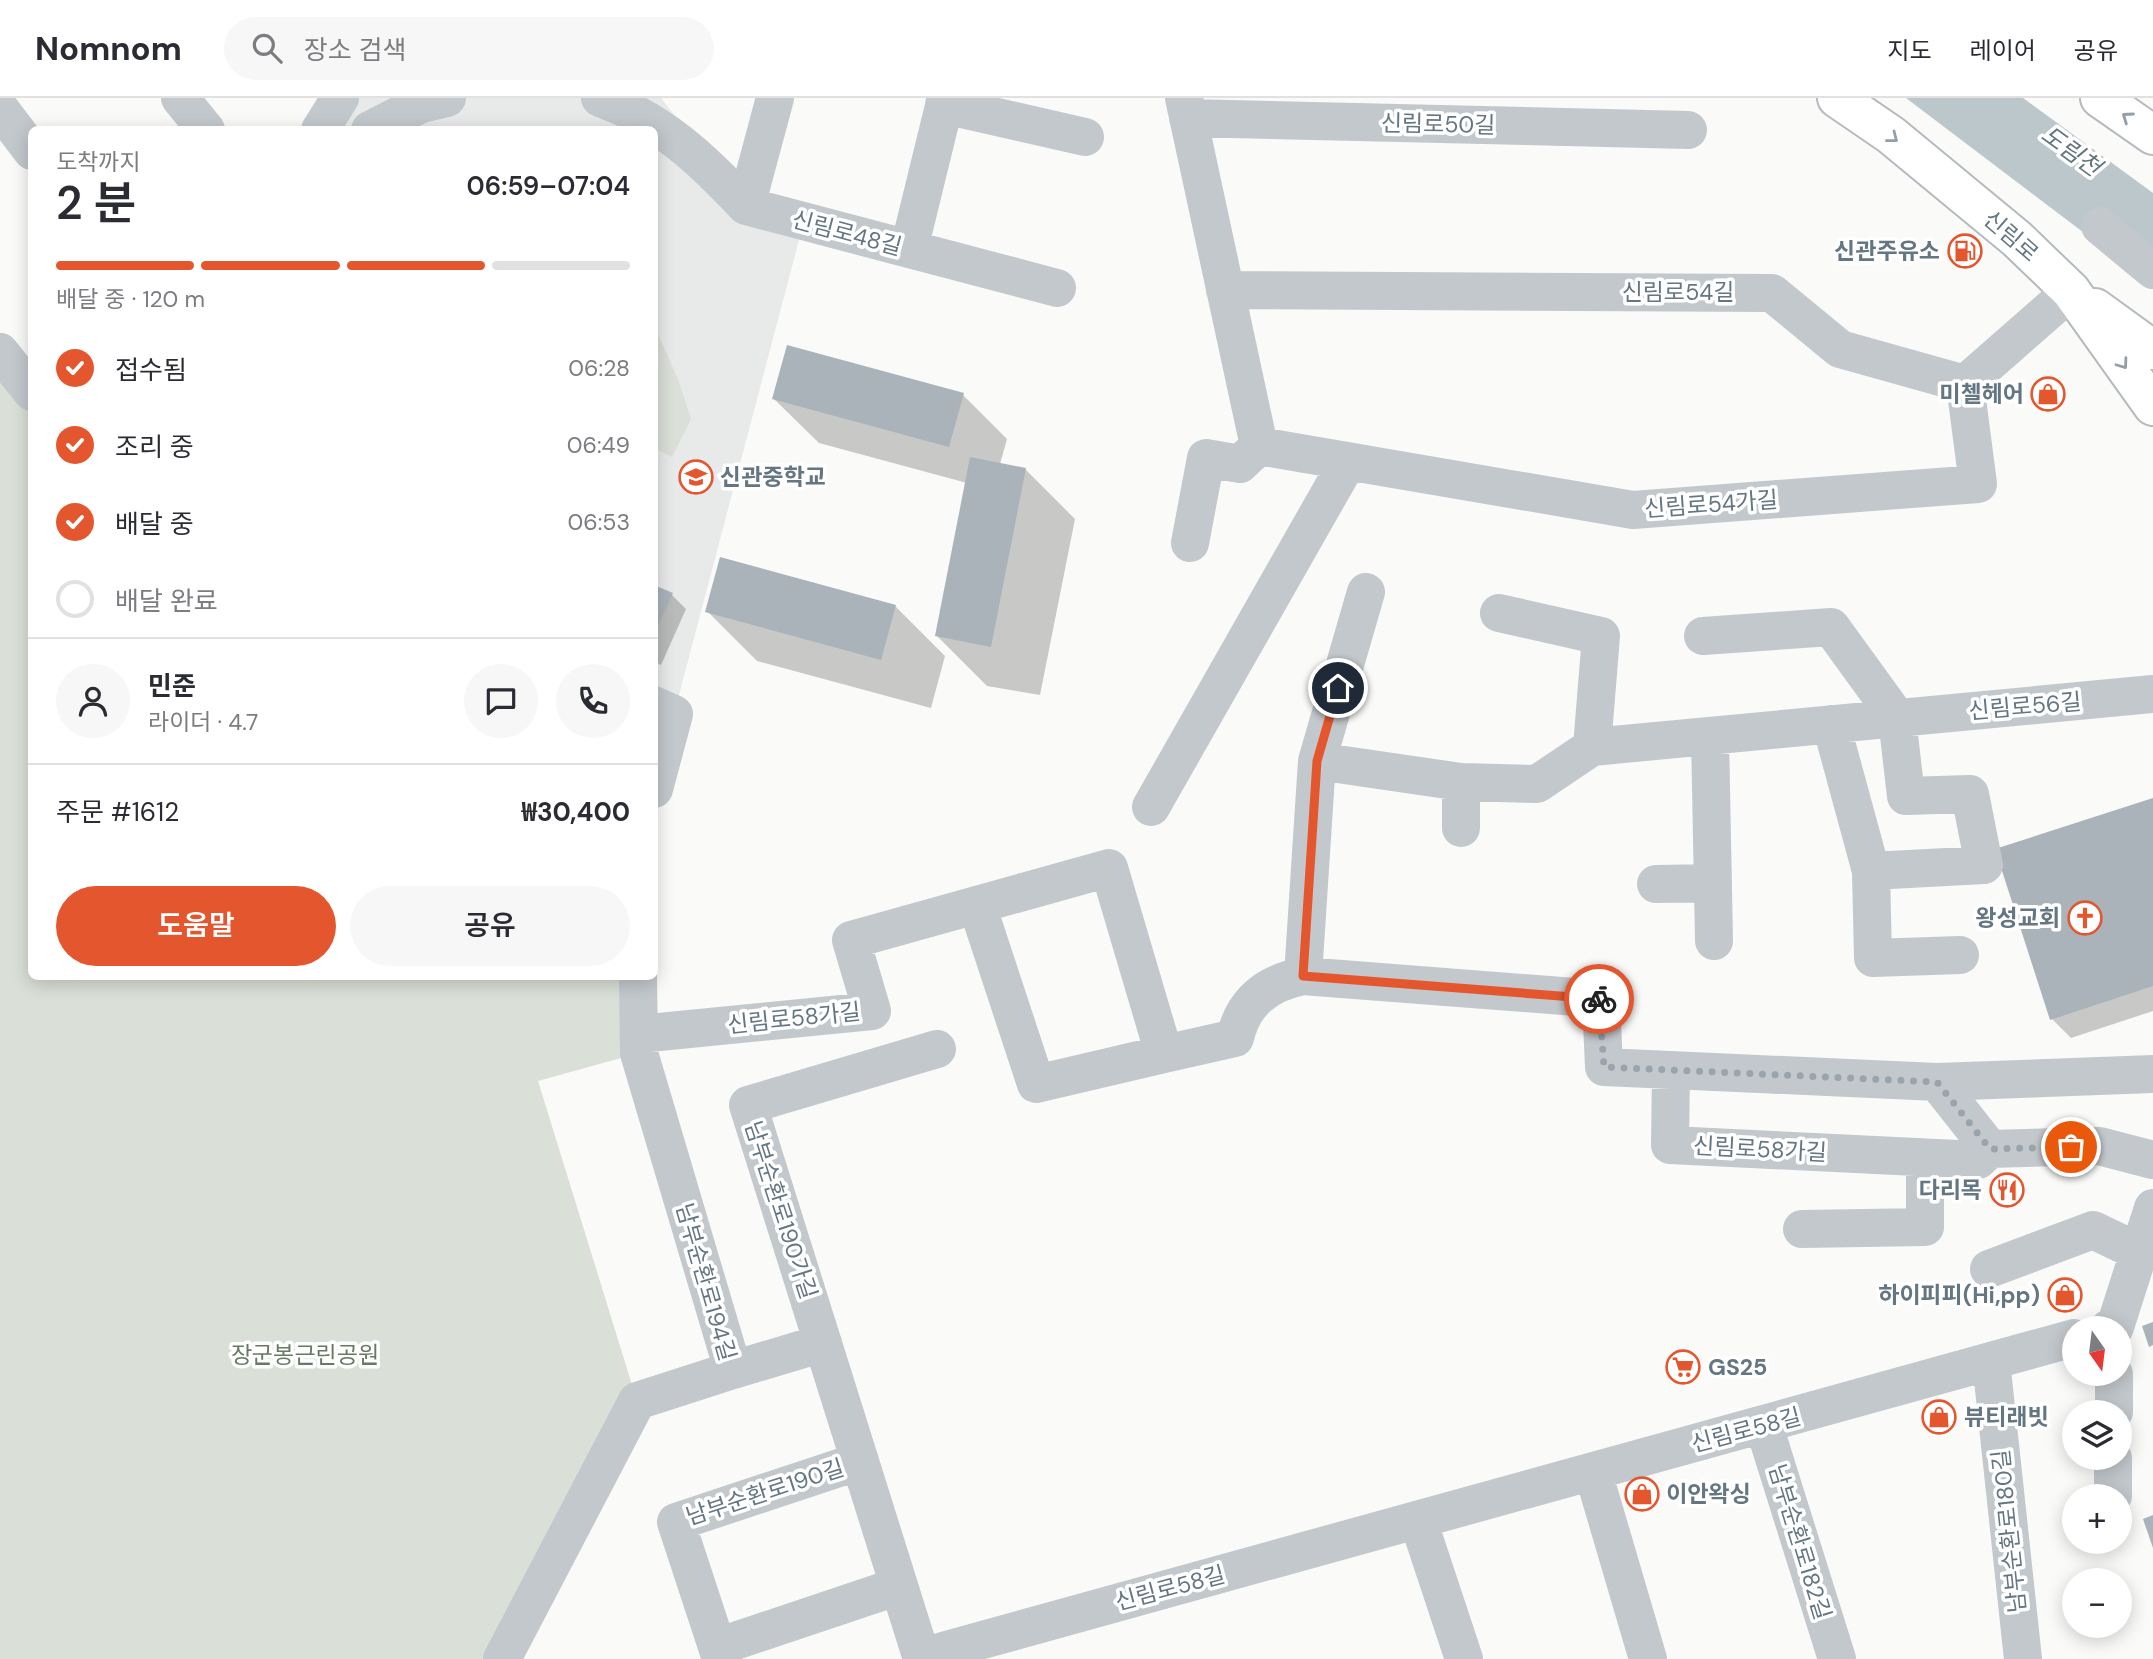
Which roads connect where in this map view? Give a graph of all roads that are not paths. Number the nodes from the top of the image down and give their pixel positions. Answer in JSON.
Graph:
{"nodes":[{"id":1,"x":180,"y":98,"type":"edge"},
{"id":2,"x":340,"y":98,"type":"edge"},
{"id":3,"x":447,"y":98,"type":"edge"},
{"id":4,"x":600,"y":98,"type":"edge"},
{"id":5,"x":775,"y":98,"type":"edge"},
{"id":6,"x":1837,"y":98,"type":"edge"},
{"id":7,"x":2100,"y":98,"type":"edge"},
{"id":8,"x":945,"y":102,"type":"edge"},
{"id":9,"x":1186,"y":108,"type":"edge"},
{"id":10,"x":0,"y":109,"type":"edge"},
{"id":11,"x":203,"y":126,"type":"edge"},
{"id":12,"x":322,"y":126,"type":"edge"},
{"id":13,"x":378,"y":126,"type":"edge"},
{"id":14,"x":658,"y":126,"type":"edge"},
{"id":15,"x":658,"y":126,"type":"edge"},
{"id":16,"x":1688,"y":130,"type":"dead end"},
{"id":17,"x":2153,"y":135,"type":"edge"},
{"id":18,"x":1084,"y":137,"type":"dead end"},
{"id":19,"x":28,"y":145,"type":"edge"},
{"id":20,"x":746,"y":206,"type":"junction"},
{"id":21,"x":2100,"y":226,"type":"dead end"},
{"id":22,"x":909,"y":249,"type":"junction"},
{"id":23,"x":2153,"y":270,"type":"edge"},
{"id":24,"x":1057,"y":288,"type":"dead end"},
{"id":25,"x":1225,"y":290,"type":"junction"},
{"id":26,"x":2071,"y":291,"type":"junction"},
{"id":27,"x":2153,"y":350,"type":"edge"},
{"id":28,"x":0,"y":352,"type":"edge"},
{"id":29,"x":1965,"y":384,"type":"junction"},
{"id":30,"x":28,"y":387,"type":"edge"},
{"id":31,"x":2153,"y":406,"type":"edge"},
{"id":32,"x":1259,"y":446,"type":"junction"},
{"id":33,"x":1348,"y":461,"type":"junction"},
{"id":34,"x":1190,"y":543,"type":"dead end"},
{"id":35,"x":1366,"y":592,"type":"dead end"},
{"id":36,"x":1500,"y":613,"type":"dead end"},
{"id":37,"x":1703,"y":636,"type":"dead end"},
{"id":38,"x":2153,"y":694,"type":"edge"},
{"id":39,"x":658,"y":707,"type":"edge"},
{"id":40,"x":1897,"y":718,"type":"junction"},
{"id":41,"x":1831,"y":724,"type":"junction"},
{"id":42,"x":1710,"y":736,"type":"junction"},
{"id":43,"x":1592,"y":747,"type":"junction"},
{"id":44,"x":1317,"y":761,"type":"junction"},
{"id":45,"x":658,"y":774,"type":"edge"},
{"id":46,"x":1461,"y":782,"type":"junction"},
{"id":47,"x":1151,"y":807,"type":"dead end"},
{"id":48,"x":1461,"y":828,"type":"dead end"},
{"id":49,"x":1871,"y":871,"type":"junction"},
{"id":50,"x":1713,"y":883,"type":"junction"},
{"id":51,"x":1656,"y":884,"type":"dead end"},
{"id":52,"x":977,"y":905,"type":"junction"},
{"id":53,"x":1714,"y":942,"type":"dead end"},
{"id":54,"x":1960,"y":954,"type":"dead end"},
{"id":55,"x":1303,"y":976,"type":"junction"},
{"id":56,"x":638,"y":980,"type":"edge"},
{"id":57,"x":639,"y":1034,"type":"junction"},
{"id":58,"x":937,"y":1049,"type":"dead end"},
{"id":59,"x":1164,"y":1054,"type":"junction"},
{"id":60,"x":1671,"y":1070,"type":"junction"},
{"id":61,"x":2153,"y":1074,"type":"edge"},
{"id":62,"x":1937,"y":1082,"type":"junction"},
{"id":63,"x":1990,"y":1149,"type":"junction"},
{"id":64,"x":1925,"y":1158,"type":"junction"},
{"id":65,"x":2153,"y":1160,"type":"edge"},
{"id":66,"x":2153,"y":1208,"type":"edge"},
{"id":67,"x":1802,"y":1230,"type":"dead end"},
{"id":68,"x":2139,"y":1252,"type":"junction"},
{"id":69,"x":1989,"y":1269,"type":"dead end"},
{"id":70,"x":2117,"y":1316,"type":"edge"},
{"id":71,"x":2062,"y":1341,"type":"edge"},
{"id":72,"x":823,"y":1343,"type":"junction"},
{"id":73,"x":1991,"y":1362,"type":"junction"},
{"id":74,"x":733,"y":1370,"type":"junction"},
{"id":75,"x":1764,"y":1426,"type":"junction"},
{"id":76,"x":860,"y":1461,"type":"junction"},
{"id":77,"x":1593,"y":1472,"type":"junction"},
{"id":78,"x":1418,"y":1520,"type":"junction"},
{"id":79,"x":899,"y":1586,"type":"junction"},
{"id":80,"x":719,"y":1653,"type":"edge"},
{"id":81,"x":922,"y":1658,"type":"edge"},
{"id":82,"x":502,"y":1659,"type":"edge"},
{"id":83,"x":1464,"y":1659,"type":"edge"},
{"id":84,"x":1648,"y":1659,"type":"edge"},
{"id":85,"x":1837,"y":1659,"type":"edge"},
{"id":86,"x":2023,"y":1659,"type":"edge"}],
"edges":[{"from":1,"to":11,"type":"street"},
{"from":2,"to":12,"type":"street"},
{"from":3,"to":13,"type":"street"},
{"from":4,"to":15,"type":"street"},
{"from":5,"to":20,"type":"street"},
{"from":6,"to":26,"type":"main road","name":"신림로","one_way":true},
{"from":17,"to":7,"type":"main road","one_way":true},
{"from":8,"to":18,"type":"street"},
{"from":8,"to":22,"type":"street"},
{"from":9,"to":16,"type":"street","name":"신림로50길"},
{"from":9,"to":25,"type":"street","name":"신림로50길"},
{"from":10,"to":19,"type":"street"},
{"from":14,"to":20,"type":"street"},
{"from":20,"to":22,"type":"street","name":"신림로48길"},
{"from":21,"to":23,"type":"street"},
{"from":22,"to":24,"type":"street","name":"신림로48길"},
{"from":25,"to":29,"type":"street","name":"신림로54길"},
{"from":25,"to":32,"type":"street","name":"신림로50길"},
{"from":26,"to":27,"type":"main road"},
{"from":26,"to":29,"type":"street"},
{"from":26,"to":31,"type":"main road","name":"신림로","one_way":true},
{"from":28,"to":30,"type":"street"},
{"from":29,"to":33,"type":"street","name":"신림로54가길"},
{"from":32,"to":33,"type":"street","name":"신림로54가길"},
{"from":32,"to":34,"type":"street"},
{"from":33,"to":47,"type":"street"},
{"from":35,"to":44,"type":"street"},
{"from":36,"to":43,"type":"street"},
{"from":37,"to":40,"type":"street"},
{"from":38,"to":40,"type":"street","name":"신림로56길"},
{"from":39,"to":45,"type":"street"},
{"from":40,"to":41,"type":"street","name":"신림로56길"},
{"from":40,"to":49,"type":"street"},
{"from":41,"to":42,"type":"street","name":"신림로56길"},
{"from":41,"to":49,"type":"street"},
{"from":42,"to":43,"type":"street","name":"신림로56길"},
{"from":42,"to":50,"type":"street"},
{"from":43,"to":46,"type":"street","name":"신림로56길"},
{"from":44,"to":46,"type":"street","name":"신림로56길"},
{"from":44,"to":55,"type":"street"},
{"from":46,"to":48,"type":"street"},
{"from":49,"to":54,"type":"street"},
{"from":50,"to":51,"type":"street"},
{"from":50,"to":53,"type":"street"},
{"from":52,"to":57,"type":"street","name":"신림로58가길"},
{"from":52,"to":59,"type":"street"},
{"from":52,"to":59,"type":"street","name":"신림로58가길"},
{"from":55,"to":59,"type":"street"},
{"from":55,"to":60,"type":"street"},
{"from":56,"to":57,"type":"street","name":"남부순환로194길"},
{"from":57,"to":74,"type":"street","name":"남부순환로194길"},
{"from":58,"to":72,"type":"street","name":"남부순환로190가길"},
{"from":60,"to":62,"type":"street"},
{"from":60,"to":64,"type":"street","name":"신림로58가길"},
{"from":61,"to":62,"type":"street"},
{"from":62,"to":63,"type":"street"},
{"from":63,"to":64,"type":"street","name":"신림로58가길"},
{"from":63,"to":65,"type":"street","name":"신림로58가길"},
{"from":64,"to":67,"type":"street"},
{"from":66,"to":68,"type":"street"},
{"from":68,"to":69,"type":"street"},
{"from":68,"to":70,"type":"street"},
{"from":71,"to":73,"type":"street","name":"신림로58길"},
{"from":72,"to":74,"type":"street"},
{"from":72,"to":76,"type":"street","name":"남부순환로190가길"},
{"from":73,"to":75,"type":"street","name":"신림로58길"},
{"from":73,"to":86,"type":"street","name":"남부순환로180길"},
{"from":74,"to":82,"type":"street","name":"남부순환로194길"},
{"from":75,"to":77,"type":"street","name":"신림로58길"},
{"from":75,"to":85,"type":"street","name":"남부순환로182길"},
{"from":76,"to":79,"type":"street","name":"남부순환로190가길"},
{"from":76,"to":80,"type":"street","name":"남부순환로190길"},
{"from":77,"to":78,"type":"street","name":"신림로58길"},
{"from":77,"to":84,"type":"street"},
{"from":78,"to":81,"type":"street","name":"신림로58길"},
{"from":78,"to":83,"type":"street"},
{"from":79,"to":80,"type":"street","name":"남부순환로190길"},
{"from":79,"to":81,"type":"street","name":"남부순환로190가길"}]}
